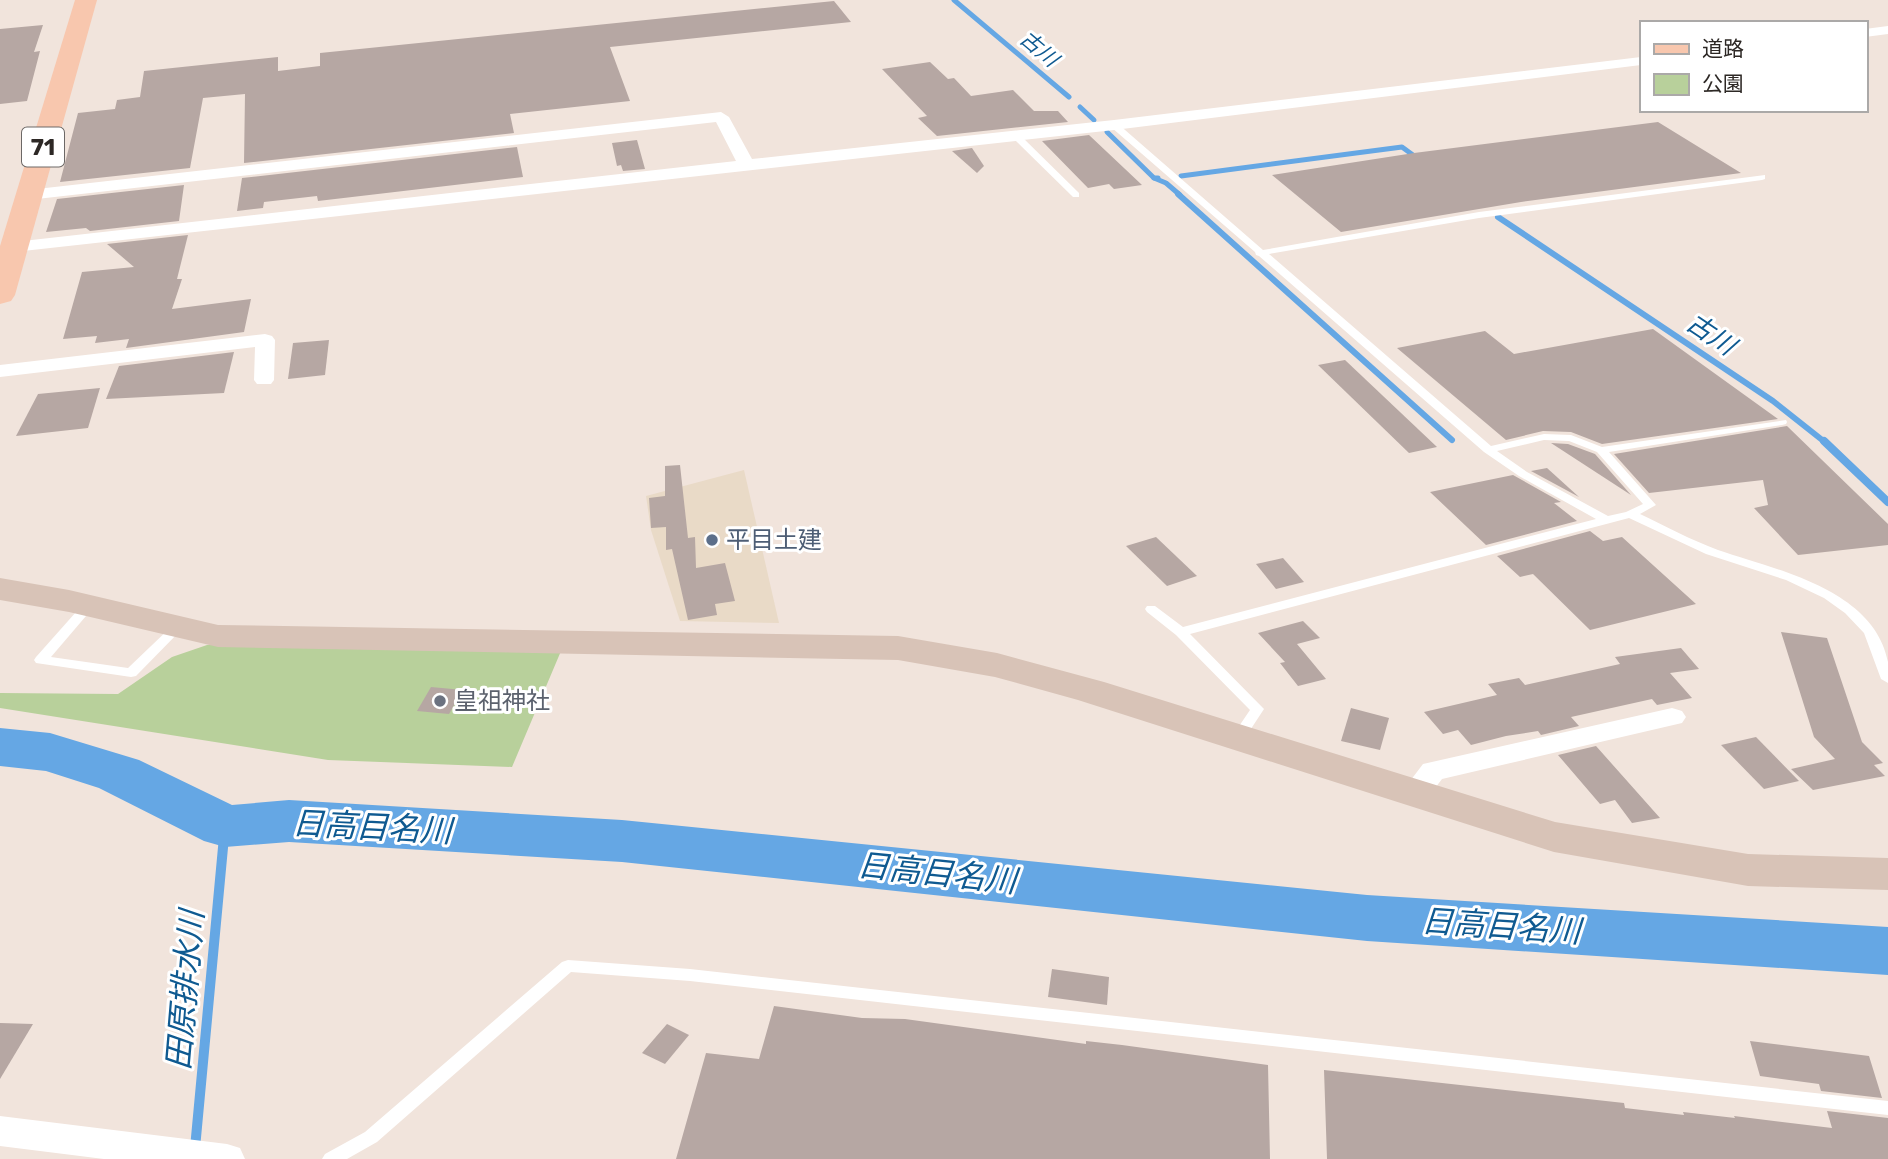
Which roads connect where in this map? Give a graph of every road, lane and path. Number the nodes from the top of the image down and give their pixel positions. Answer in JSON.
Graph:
{"nodes":[{"id":1,"x":86,"y":0,"type":"edge"},
{"id":2,"x":1888,"y":30,"type":"edge"},
{"id":3,"x":1867,"y":33,"type":"edge"},
{"id":4,"x":1640,"y":61,"type":"edge"},
{"id":5,"x":1114,"y":125,"type":"junction"},
{"id":6,"x":1016,"y":136,"type":"junction"},
{"id":7,"x":747,"y":165,"type":"junction"},
{"id":8,"x":1762,"y":177,"type":"dead end"},
{"id":9,"x":28,"y":195,"type":"junction"},
{"id":10,"x":1076,"y":195,"type":"dead end"},
{"id":11,"x":14,"y":247,"type":"junction"},
{"id":12,"x":1259,"y":253,"type":"junction"},
{"id":13,"x":0,"y":295,"type":"edge"},
{"id":14,"x":0,"y":371,"type":"edge"},
{"id":15,"x":264,"y":380,"type":"dead end"},
{"id":16,"x":1782,"y":422,"type":"dead end"},
{"id":17,"x":1488,"y":449,"type":"junction"},
{"id":18,"x":1601,"y":450,"type":"junction"},
{"id":19,"x":1630,"y":514,"type":"junction"},
{"id":20,"x":1608,"y":520,"type":"junction"},
{"id":21,"x":0,"y":589,"type":"edge"},
{"id":22,"x":88,"y":606,"type":"junction"},
{"id":23,"x":1151,"y":608,"type":"dead end"},
{"id":24,"x":177,"y":628,"type":"junction"},
{"id":25,"x":1181,"y":632,"type":"junction"},
{"id":26,"x":1888,"y":679,"type":"edge"},
{"id":27,"x":1672,"y":717,"type":"dead end"},
{"id":28,"x":1238,"y":738,"type":"junction"},
{"id":29,"x":1415,"y":793,"type":"junction"},
{"id":30,"x":1888,"y":874,"type":"edge"},
{"id":31,"x":1888,"y":1108,"type":"edge"},
{"id":32,"x":0,"y":1131,"type":"edge"},
{"id":33,"x":227,"y":1159,"type":"edge"},
{"id":34,"x":331,"y":1159,"type":"edge"}],
"edges":[{"from":1,"to":9,"type":"main road","number":"71"},
{"from":2,"to":3,"type":"street"},
{"from":4,"to":5,"type":"street"},
{"from":5,"to":6,"type":"street"},
{"from":5,"to":12,"type":"lane"},
{"from":6,"to":7,"type":"street"},
{"from":6,"to":10,"type":"lane"},
{"from":7,"to":9,"type":"street"},
{"from":7,"to":11,"type":"street"},
{"from":8,"to":12,"type":"lane"},
{"from":9,"to":11,"type":"main road","number":"71"},
{"from":11,"to":13,"type":"main road","number":"71"},
{"from":12,"to":17,"type":"lane"},
{"from":14,"to":15,"type":"street"},
{"from":16,"to":18,"type":"lane"},
{"from":17,"to":18,"type":"lane"},
{"from":17,"to":20,"type":"lane"},
{"from":18,"to":19,"type":"lane"},
{"from":19,"to":20,"type":"lane"},
{"from":19,"to":26,"type":"lane"},
{"from":20,"to":25,"type":"lane"},
{"from":21,"to":22,"type":"street"},
{"from":22,"to":24,"type":"street"},
{"from":22,"to":24,"type":"lane"},
{"from":23,"to":25,"type":"lane"},
{"from":24,"to":28,"type":"street"},
{"from":25,"to":28,"type":"lane"},
{"from":27,"to":29,"type":"street"},
{"from":28,"to":29,"type":"street"},
{"from":29,"to":30,"type":"street"},
{"from":31,"to":34,"type":"lane"},
{"from":32,"to":33,"type":"street"}]}
